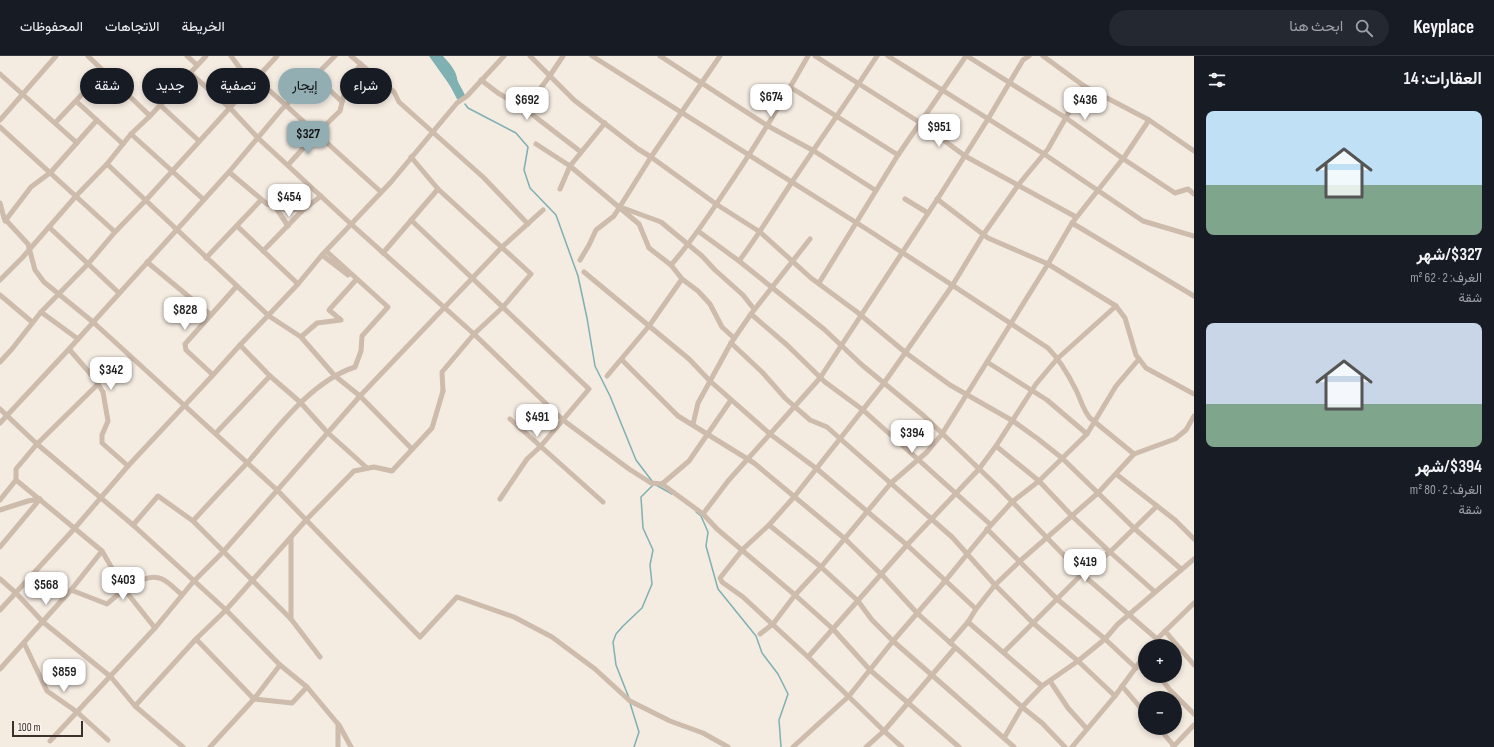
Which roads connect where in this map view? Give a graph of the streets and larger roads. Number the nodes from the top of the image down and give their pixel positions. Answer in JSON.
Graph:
{"nodes":[{"id":1,"x":56,"y":56,"type":"edge"},
{"id":2,"x":88,"y":56,"type":"edge"},
{"id":3,"x":187,"y":56,"type":"edge"},
{"id":4,"x":206,"y":56,"type":"edge"},
{"id":5,"x":231,"y":56,"type":"edge"},
{"id":6,"x":277,"y":56,"type":"edge"},
{"id":7,"x":335,"y":56,"type":"edge"},
{"id":8,"x":351,"y":56,"type":"edge"},
{"id":9,"x":530,"y":56,"type":"edge"},
{"id":10,"x":562,"y":56,"type":"edge"},
{"id":11,"x":592,"y":56,"type":"edge"},
{"id":12,"x":660,"y":56,"type":"edge"},
{"id":13,"x":720,"y":56,"type":"edge"},
{"id":14,"x":808,"y":56,"type":"edge"},
{"id":15,"x":815,"y":56,"type":"edge"},
{"id":16,"x":877,"y":56,"type":"edge"},
{"id":17,"x":888,"y":56,"type":"edge"},
{"id":18,"x":966,"y":56,"type":"edge"},
{"id":19,"x":1030,"y":56,"type":"edge"},
{"id":20,"x":1043,"y":56,"type":"edge"},
{"id":21,"x":502,"y":57,"type":"edge"},
{"id":22,"x":361,"y":64,"type":"junction"},
{"id":23,"x":197,"y":65,"type":"junction"},
{"id":24,"x":101,"y":68,"type":"edge"},
{"id":25,"x":194,"y":68,"type":"edge"},
{"id":26,"x":240,"y":68,"type":"edge"},
{"id":27,"x":265,"y":68,"type":"edge"},
{"id":28,"x":323,"y":68,"type":"edge"},
{"id":29,"x":358,"y":68,"type":"edge"},
{"id":30,"x":0,"y":74,"type":"edge"},
{"id":31,"x":549,"y":76,"type":"junction"},
{"id":32,"x":198,"y":80,"type":"edge"},
{"id":33,"x":481,"y":80,"type":"junction"},
{"id":34,"x":1010,"y":82,"type":"junction"},
{"id":35,"x":702,"y":83,"type":"junction"},
{"id":36,"x":859,"y":84,"type":"junction"},
{"id":37,"x":1084,"y":86,"type":"junction"},
{"id":38,"x":790,"y":87,"type":"junction"},
{"id":39,"x":942,"y":90,"type":"junction"},
{"id":40,"x":270,"y":92,"type":"edge"},
{"id":41,"x":332,"y":92,"type":"edge"},
{"id":42,"x":23,"y":94,"type":"junction"},
{"id":43,"x":80,"y":97,"type":"edge"},
{"id":44,"x":134,"y":100,"type":"edge"},
{"id":45,"x":340,"y":100,"type":"edge"},
{"id":46,"x":76,"y":101,"type":"junction"},
{"id":47,"x":233,"y":104,"type":"edge"},
{"id":48,"x":342,"y":104,"type":"edge"},
{"id":49,"x":160,"y":105,"type":"joint"},
{"id":50,"x":286,"y":106,"type":"junction"},
{"id":51,"x":230,"y":108,"type":"junction"},
{"id":52,"x":525,"y":109,"type":"junction"},
{"id":53,"x":681,"y":113,"type":"junction"},
{"id":54,"x":150,"y":116,"type":"junction"},
{"id":55,"x":838,"y":116,"type":"junction"},
{"id":56,"x":1066,"y":118,"type":"junction"},
{"id":57,"x":988,"y":119,"type":"junction"},
{"id":58,"x":0,"y":120,"type":"edge"},
{"id":59,"x":97,"y":120,"type":"junction"},
{"id":60,"x":1149,"y":120,"type":"junction"},
{"id":61,"x":919,"y":122,"type":"junction"},
{"id":62,"x":55,"y":123,"type":"junction"},
{"id":63,"x":605,"y":123,"type":"junction"},
{"id":64,"x":768,"y":126,"type":"junction"},
{"id":65,"x":0,"y":127,"type":"edge"},
{"id":66,"x":433,"y":131,"type":"junction"},
{"id":67,"x":131,"y":134,"type":"junction"},
{"id":68,"x":316,"y":134,"type":"junction"},
{"id":69,"x":258,"y":138,"type":"junction"},
{"id":70,"x":199,"y":141,"type":"junction"},
{"id":71,"x":77,"y":143,"type":"junction"},
{"id":72,"x":123,"y":144,"type":"junction"},
{"id":73,"x":536,"y":144,"type":"dead end"},
{"id":74,"x":814,"y":151,"type":"junction"},
{"id":75,"x":1194,"y":151,"type":"edge"},
{"id":76,"x":581,"y":152,"type":"junction"},
{"id":77,"x":1044,"y":154,"type":"junction"},
{"id":78,"x":898,"y":155,"type":"junction"},
{"id":79,"x":749,"y":156,"type":"junction"},
{"id":80,"x":964,"y":156,"type":"junction"},
{"id":81,"x":410,"y":157,"type":"junction"},
{"id":82,"x":651,"y":157,"type":"junction"},
{"id":83,"x":1122,"y":158,"type":"junction"},
{"id":84,"x":107,"y":164,"type":"junction"},
{"id":85,"x":288,"y":165,"type":"junction"},
{"id":86,"x":570,"y":166,"type":"junction"},
{"id":87,"x":51,"y":172,"type":"junction"},
{"id":88,"x":172,"y":172,"type":"junction"},
{"id":89,"x":229,"y":172,"type":"junction"},
{"id":90,"x":792,"y":182,"type":"junction"},
{"id":91,"x":1019,"y":184,"type":"junction"},
{"id":92,"x":438,"y":189,"type":"junction"},
{"id":93,"x":560,"y":189,"type":"dead end"},
{"id":94,"x":876,"y":190,"type":"junction"},
{"id":95,"x":1097,"y":190,"type":"junction"},
{"id":96,"x":381,"y":192,"type":"junction"},
{"id":97,"x":1194,"y":194,"type":"edge"},
{"id":98,"x":76,"y":196,"type":"junction"},
{"id":99,"x":321,"y":196,"type":"junction"},
{"id":100,"x":203,"y":199,"type":"junction"},
{"id":101,"x":905,"y":199,"type":"dead end"},
{"id":102,"x":937,"y":199,"type":"junction"},
{"id":103,"x":146,"y":200,"type":"junction"},
{"id":104,"x":261,"y":200,"type":"junction"},
{"id":105,"x":0,"y":203,"type":"edge"},
{"id":106,"x":716,"y":204,"type":"junction"},
{"id":107,"x":619,"y":207,"type":"junction"},
{"id":108,"x":276,"y":208,"type":"junction"},
{"id":109,"x":303,"y":210,"type":"junction"},
{"id":110,"x":543,"y":210,"type":"dead end"},
{"id":111,"x":928,"y":213,"type":"junction"},
{"id":112,"x":1076,"y":217,"type":"junction"},
{"id":113,"x":5,"y":220,"type":"junction"},
{"id":114,"x":411,"y":220,"type":"junction"},
{"id":115,"x":855,"y":222,"type":"junction"},
{"id":116,"x":1072,"y":223,"type":"junction"},
{"id":117,"x":351,"y":224,"type":"junction"},
{"id":118,"x":528,"y":224,"type":"junction"},
{"id":119,"x":237,"y":226,"type":"junction"},
{"id":120,"x":288,"y":226,"type":"junction"},
{"id":121,"x":49,"y":227,"type":"junction"},
{"id":122,"x":176,"y":230,"type":"junction"},
{"id":123,"x":698,"y":231,"type":"junction"},
{"id":124,"x":115,"y":232,"type":"junction"},
{"id":125,"x":760,"y":232,"type":"junction"},
{"id":126,"x":983,"y":235,"type":"junction"},
{"id":127,"x":1194,"y":236,"type":"edge"},
{"id":128,"x":810,"y":239,"type":"dead end"},
{"id":129,"x":689,"y":245,"type":"junction"},
{"id":130,"x":502,"y":247,"type":"junction"},
{"id":131,"x":29,"y":250,"type":"junction"},
{"id":132,"x":263,"y":251,"type":"junction"},
{"id":133,"x":324,"y":253,"type":"junction"},
{"id":134,"x":384,"y":253,"type":"junction"},
{"id":135,"x":902,"y":253,"type":"junction"},
{"id":136,"x":206,"y":258,"type":"junction"},
{"id":137,"x":580,"y":260,"type":"dead end"},
{"id":138,"x":739,"y":261,"type":"junction"},
{"id":139,"x":792,"y":261,"type":"junction"},
{"id":140,"x":147,"y":262,"type":"junction"},
{"id":141,"x":88,"y":264,"type":"junction"},
{"id":142,"x":1048,"y":264,"type":"junction"},
{"id":143,"x":671,"y":265,"type":"junction"},
{"id":144,"x":584,"y":272,"type":"dead end"},
{"id":145,"x":1,"y":277,"type":"edge"},
{"id":146,"x":472,"y":279,"type":"junction"},
{"id":147,"x":682,"y":279,"type":"junction"},
{"id":148,"x":355,"y":281,"type":"junction"},
{"id":149,"x":819,"y":283,"type":"junction"},
{"id":150,"x":298,"y":284,"type":"junction"},
{"id":151,"x":952,"y":286,"type":"junction"},
{"id":152,"x":236,"y":287,"type":"junction"},
{"id":153,"x":772,"y":287,"type":"junction"},
{"id":154,"x":119,"y":293,"type":"junction"},
{"id":155,"x":59,"y":294,"type":"junction"},
{"id":156,"x":0,"y":295,"type":"edge"},
{"id":157,"x":1194,"y":296,"type":"edge"},
{"id":158,"x":503,"y":306,"type":"junction"},
{"id":159,"x":1116,"y":306,"type":"junction"},
{"id":160,"x":388,"y":307,"type":"junction"},
{"id":161,"x":444,"y":307,"type":"junction"},
{"id":162,"x":754,"y":309,"type":"junction"},
{"id":163,"x":41,"y":312,"type":"junction"},
{"id":164,"x":211,"y":314,"type":"junction"},
{"id":165,"x":750,"y":314,"type":"junction"},
{"id":166,"x":860,"y":315,"type":"junction"},
{"id":167,"x":269,"y":316,"type":"junction"},
{"id":168,"x":32,"y":322,"type":"junction"},
{"id":169,"x":93,"y":322,"type":"junction"},
{"id":170,"x":1011,"y":324,"type":"junction"},
{"id":171,"x":649,"y":326,"type":"junction"},
{"id":172,"x":474,"y":334,"type":"junction"},
{"id":173,"x":301,"y":337,"type":"junction"},
{"id":174,"x":734,"y":338,"type":"junction"},
{"id":175,"x":78,"y":339,"type":"junction"},
{"id":176,"x":731,"y":343,"type":"junction"},
{"id":177,"x":240,"y":345,"type":"junction"},
{"id":178,"x":842,"y":346,"type":"junction"},
{"id":179,"x":69,"y":350,"type":"junction"},
{"id":180,"x":906,"y":353,"type":"junction"},
{"id":181,"x":1057,"y":359,"type":"junction"},
{"id":182,"x":1139,"y":359,"type":"junction"},
{"id":183,"x":622,"y":360,"type":"junction"},
{"id":184,"x":0,"y":362,"type":"edge"},
{"id":185,"x":987,"y":362,"type":"junction"},
{"id":186,"x":213,"y":376,"type":"junction"},
{"id":187,"x":270,"y":376,"type":"junction"},
{"id":188,"x":335,"y":376,"type":"junction"},
{"id":189,"x":607,"y":376,"type":"dead end"},
{"id":190,"x":820,"y":378,"type":"junction"},
{"id":191,"x":710,"y":381,"type":"junction"},
{"id":192,"x":884,"y":383,"type":"junction"},
{"id":193,"x":98,"y":384,"type":"junction"},
{"id":194,"x":1032,"y":390,"type":"junction"},
{"id":195,"x":1194,"y":394,"type":"edge"},
{"id":196,"x":966,"y":395,"type":"junction"},
{"id":197,"x":360,"y":396,"type":"junction"},
{"id":198,"x":731,"y":400,"type":"junction"},
{"id":199,"x":300,"y":402,"type":"junction"},
{"id":200,"x":184,"y":406,"type":"junction"},
{"id":201,"x":794,"y":406,"type":"junction"},
{"id":202,"x":0,"y":409,"type":"edge"},
{"id":203,"x":863,"y":410,"type":"junction"},
{"id":204,"x":6,"y":416,"type":"junction"},
{"id":205,"x":1194,"y":416,"type":"edge"},
{"id":206,"x":510,"y":419,"type":"dead end"},
{"id":207,"x":563,"y":420,"type":"junction"},
{"id":208,"x":1013,"y":421,"type":"junction"},
{"id":209,"x":1095,"y":422,"type":"junction"},
{"id":210,"x":0,"y":423,"type":"edge"},
{"id":211,"x":692,"y":424,"type":"junction"},
{"id":212,"x":327,"y":432,"type":"junction"},
{"id":213,"x":216,"y":433,"type":"junction"},
{"id":214,"x":708,"y":433,"type":"junction"},
{"id":215,"x":770,"y":434,"type":"junction"},
{"id":216,"x":942,"y":434,"type":"junction"},
{"id":217,"x":1087,"y":434,"type":"junction"},
{"id":218,"x":841,"y":439,"type":"junction"},
{"id":219,"x":37,"y":444,"type":"junction"},
{"id":220,"x":996,"y":446,"type":"junction"},
{"id":221,"x":540,"y":447,"type":"junction"},
{"id":222,"x":412,"y":449,"type":"junction"},
{"id":223,"x":1134,"y":454,"type":"junction"},
{"id":224,"x":1062,"y":458,"type":"junction"},
{"id":225,"x":749,"y":459,"type":"junction"},
{"id":226,"x":919,"y":459,"type":"junction"},
{"id":227,"x":247,"y":462,"type":"junction"},
{"id":228,"x":128,"y":466,"type":"junction"},
{"id":229,"x":367,"y":468,"type":"junction"},
{"id":230,"x":817,"y":469,"type":"junction"},
{"id":231,"x":979,"y":469,"type":"junction"},
{"id":232,"x":1116,"y":474,"type":"junction"},
{"id":233,"x":16,"y":480,"type":"junction"},
{"id":234,"x":1039,"y":481,"type":"junction"},
{"id":235,"x":891,"y":483,"type":"junction"},
{"id":236,"x":662,"y":484,"type":"junction"},
{"id":237,"x":277,"y":490,"type":"junction"},
{"id":238,"x":1098,"y":493,"type":"junction"},
{"id":239,"x":956,"y":494,"type":"junction"},
{"id":240,"x":794,"y":497,"type":"junction"},
{"id":241,"x":40,"y":499,"type":"junction"},
{"id":242,"x":101,"y":499,"type":"junction"},
{"id":243,"x":500,"y":499,"type":"dead end"},
{"id":244,"x":0,"y":500,"type":"edge"},
{"id":245,"x":603,"y":502,"type":"dead end"},
{"id":246,"x":1012,"y":502,"type":"junction"},
{"id":247,"x":1158,"y":506,"type":"junction"},
{"id":248,"x":0,"y":510,"type":"edge"},
{"id":249,"x":867,"y":512,"type":"junction"},
{"id":250,"x":703,"y":514,"type":"junction"},
{"id":251,"x":1072,"y":516,"type":"junction"},
{"id":252,"x":307,"y":519,"type":"junction"},
{"id":253,"x":932,"y":519,"type":"junction"},
{"id":254,"x":192,"y":521,"type":"junction"},
{"id":255,"x":133,"y":525,"type":"junction"},
{"id":256,"x":769,"y":525,"type":"junction"},
{"id":257,"x":989,"y":527,"type":"junction"},
{"id":258,"x":74,"y":529,"type":"junction"},
{"id":259,"x":1135,"y":529,"type":"junction"},
{"id":260,"x":291,"y":538,"type":"junction"},
{"id":261,"x":844,"y":538,"type":"junction"},
{"id":262,"x":1046,"y":538,"type":"junction"},
{"id":263,"x":1194,"y":539,"type":"edge"},
{"id":264,"x":907,"y":545,"type":"junction"},
{"id":265,"x":0,"y":547,"type":"edge"},
{"id":266,"x":743,"y":550,"type":"junction"},
{"id":267,"x":102,"y":551,"type":"junction"},
{"id":268,"x":223,"y":552,"type":"junction"},
{"id":269,"x":1110,"y":552,"type":"junction"},
{"id":270,"x":967,"y":553,"type":"junction"},
{"id":271,"x":1194,"y":559,"type":"edge"},
{"id":272,"x":1020,"y":562,"type":"junction"},
{"id":273,"x":821,"y":567,"type":"junction"},
{"id":274,"x":1181,"y":569,"type":"junction"},
{"id":275,"x":1082,"y":574,"type":"junction"},
{"id":276,"x":882,"y":575,"type":"junction"},
{"id":277,"x":0,"y":579,"type":"edge"},
{"id":278,"x":252,"y":580,"type":"junction"},
{"id":279,"x":946,"y":580,"type":"junction"},
{"id":280,"x":193,"y":582,"type":"junction"},
{"id":281,"x":995,"y":585,"type":"junction"},
{"id":282,"x":124,"y":589,"type":"junction"},
{"id":283,"x":72,"y":590,"type":"junction"},
{"id":284,"x":1155,"y":592,"type":"junction"},
{"id":285,"x":16,"y":593,"type":"junction"},
{"id":286,"x":182,"y":595,"type":"junction"},
{"id":287,"x":795,"y":595,"type":"junction"},
{"id":288,"x":1058,"y":598,"type":"junction"},
{"id":289,"x":858,"y":601,"type":"junction"},
{"id":290,"x":1194,"y":603,"type":"edge"},
{"id":291,"x":976,"y":608,"type":"junction"},
{"id":292,"x":0,"y":610,"type":"edge"},
{"id":293,"x":226,"y":610,"type":"junction"},
{"id":294,"x":917,"y":613,"type":"junction"},
{"id":295,"x":1129,"y":615,"type":"junction"},
{"id":296,"x":291,"y":619,"type":"junction"},
{"id":297,"x":43,"y":622,"type":"junction"},
{"id":298,"x":968,"y":622,"type":"junction"},
{"id":299,"x":1033,"y":623,"type":"junction"},
{"id":300,"x":773,"y":624,"type":"junction"},
{"id":301,"x":154,"y":628,"type":"junction"},
{"id":302,"x":833,"y":630,"type":"junction"},
{"id":303,"x":1165,"y":631,"type":"junction"},
{"id":304,"x":760,"y":634,"type":"dead end"},
{"id":305,"x":196,"y":639,"type":"junction"},
{"id":306,"x":1105,"y":639,"type":"junction"},
{"id":307,"x":1157,"y":639,"type":"joint"},
{"id":308,"x":892,"y":641,"type":"junction"},
{"id":309,"x":24,"y":643,"type":"junction"},
{"id":310,"x":950,"y":643,"type":"junction"},
{"id":311,"x":955,"y":648,"type":"junction"},
{"id":312,"x":1004,"y":652,"type":"junction"},
{"id":313,"x":320,"y":657,"type":"dead end"},
{"id":314,"x":808,"y":657,"type":"junction"},
{"id":315,"x":1078,"y":662,"type":"junction"},
{"id":316,"x":280,"y":664,"type":"junction"},
{"id":317,"x":1138,"y":665,"type":"edge"},
{"id":318,"x":1194,"y":665,"type":"edge"},
{"id":319,"x":1136,"y":668,"type":"junction"},
{"id":320,"x":0,"y":670,"type":"edge"},
{"id":321,"x":870,"y":670,"type":"junction"},
{"id":322,"x":930,"y":675,"type":"junction"},
{"id":323,"x":111,"y":677,"type":"junction"},
{"id":324,"x":1050,"y":681,"type":"junction"},
{"id":325,"x":1164,"y":683,"type":"edge"},
{"id":326,"x":1042,"y":686,"type":"junction"},
{"id":327,"x":1122,"y":686,"type":"junction"},
{"id":328,"x":308,"y":687,"type":"junction"},
{"id":329,"x":849,"y":696,"type":"junction"},
{"id":330,"x":1115,"y":696,"type":"junction"},
{"id":331,"x":254,"y":699,"type":"junction"},
{"id":332,"x":908,"y":702,"type":"junction"},
{"id":333,"x":1138,"y":705,"type":"edge"},
{"id":334,"x":135,"y":706,"type":"junction"},
{"id":335,"x":1022,"y":707,"type":"junction"},
{"id":336,"x":77,"y":712,"type":"junction"},
{"id":337,"x":1194,"y":714,"type":"edge"},
{"id":338,"x":338,"y":724,"type":"junction"},
{"id":339,"x":1194,"y":725,"type":"edge"},
{"id":340,"x":1087,"y":729,"type":"junction"},
{"id":341,"x":884,"y":731,"type":"junction"},
{"id":342,"x":1164,"y":735,"type":"edge"},
{"id":343,"x":1004,"y":738,"type":"junction"},
{"id":344,"x":108,"y":740,"type":"dead end"},
{"id":345,"x":50,"y":741,"type":"dead end"},
{"id":346,"x":1010,"y":746,"type":"edge"},
{"id":347,"x":1173,"y":746,"type":"edge"},
{"id":348,"x":183,"y":747,"type":"edge"},
{"id":349,"x":210,"y":747,"type":"edge"},
{"id":350,"x":338,"y":747,"type":"edge"},
{"id":351,"x":351,"y":747,"type":"edge"},
{"id":352,"x":728,"y":747,"type":"edge"},
{"id":353,"x":793,"y":747,"type":"edge"},
{"id":354,"x":866,"y":747,"type":"edge"},
{"id":355,"x":902,"y":747,"type":"edge"},
{"id":356,"x":959,"y":747,"type":"edge"},
{"id":357,"x":1066,"y":747,"type":"edge"},
{"id":358,"x":1072,"y":747,"type":"edge"}],
"edges":[{"from":1,"to":42,"type":"street"},
{"from":2,"to":24,"type":"street"},
{"from":3,"to":23,"type":"street"},
{"from":4,"to":23,"type":"street"},
{"from":5,"to":26,"type":"street"},
{"from":6,"to":27,"type":"street"},
{"from":7,"to":28,"type":"street"},
{"from":8,"to":22,"type":"street"},
{"from":9,"to":31,"type":"street"},
{"from":10,"to":31,"type":"street"},
{"from":11,"to":53,"type":"street"},
{"from":12,"to":35,"type":"street"},
{"from":13,"to":35,"type":"street"},
{"from":14,"to":38,"type":"street"},
{"from":15,"to":36,"type":"street"},
{"from":16,"to":36,"type":"street"},
{"from":17,"to":39,"type":"street"},
{"from":18,"to":34,"type":"street"},
{"from":18,"to":39,"type":"street"},
{"from":19,"to":34,"type":"street"},
{"from":20,"to":37,"type":"street"},
{"from":21,"to":33,"type":"street"},
{"from":22,"to":29,"type":"street"},
{"from":22,"to":66,"type":"street"},
{"from":23,"to":25,"type":"street"},
{"from":30,"to":42,"type":"street"},
{"from":31,"to":52,"type":"street"},
{"from":31,"to":63,"type":"street"},
{"from":32,"to":51,"type":"street"},
{"from":33,"to":52,"type":"street"},
{"from":33,"to":66,"type":"street"},
{"from":34,"to":56,"type":"street"},
{"from":34,"to":57,"type":"street"},
{"from":35,"to":53,"type":"street"},
{"from":35,"to":64,"type":"street"},
{"from":36,"to":55,"type":"street"},
{"from":36,"to":61,"type":"street"},
{"from":37,"to":56,"type":"street"},
{"from":37,"to":60,"type":"street"},
{"from":38,"to":55,"type":"street"},
{"from":38,"to":64,"type":"street"},
{"from":39,"to":57,"type":"street"},
{"from":39,"to":61,"type":"street"},
{"from":40,"to":50,"type":"street"},
{"from":41,"to":45,"type":"street"},
{"from":42,"to":58,"type":"street"},
{"from":42,"to":62,"type":"street"},
{"from":43,"to":46,"type":"street"},
{"from":44,"to":54,"type":"street"},
{"from":46,"to":59,"type":"street"},
{"from":46,"to":62,"type":"street"},
{"from":47,"to":51,"type":"street"},
{"from":48,"to":68,"type":"street"},
{"from":49,"to":54,"type":"street"},
{"from":49,"to":70,"type":"street"},
{"from":50,"to":68,"type":"street"},
{"from":50,"to":69,"type":"street"},
{"from":51,"to":69,"type":"street"},
{"from":51,"to":70,"type":"street"},
{"from":52,"to":76,"type":"street"},
{"from":53,"to":79,"type":"street"},
{"from":53,"to":82,"type":"street"},
{"from":54,"to":67,"type":"street"},
{"from":55,"to":74,"type":"street"},
{"from":55,"to":78,"type":"street"},
{"from":56,"to":77,"type":"street"},
{"from":56,"to":83,"type":"street"},
{"from":57,"to":77,"type":"street"},
{"from":57,"to":80,"type":"street"},
{"from":59,"to":71,"type":"street"},
{"from":59,"to":72,"type":"street"},
{"from":60,"to":75,"type":"street"},
{"from":60,"to":83,"type":"street"},
{"from":61,"to":78,"type":"street"},
{"from":61,"to":80,"type":"street"},
{"from":62,"to":71,"type":"street"},
{"from":63,"to":76,"type":"street"},
{"from":63,"to":82,"type":"street"},
{"from":64,"to":74,"type":"street"},
{"from":64,"to":79,"type":"street"},
{"from":65,"to":87,"type":"street"},
{"from":66,"to":81,"type":"street"},
{"from":66,"to":118,"type":"street"},
{"from":67,"to":72,"type":"street"},
{"from":67,"to":88,"type":"street"},
{"from":68,"to":85,"type":"street"},
{"from":68,"to":96,"type":"street"},
{"from":69,"to":85,"type":"street"},
{"from":69,"to":89,"type":"street"},
{"from":70,"to":88,"type":"street"},
{"from":71,"to":87,"type":"street"},
{"from":72,"to":84,"type":"street"},
{"from":73,"to":86,"type":"street"},
{"from":74,"to":90,"type":"street"},
{"from":74,"to":94,"type":"street"},
{"from":76,"to":86,"type":"street"},
{"from":77,"to":91,"type":"street"},
{"from":77,"to":95,"type":"street"},
{"from":78,"to":94,"type":"street"},
{"from":79,"to":90,"type":"street"},
{"from":79,"to":106,"type":"street"},
{"from":80,"to":91,"type":"street"},
{"from":80,"to":102,"type":"street"},
{"from":81,"to":92,"type":"street"},
{"from":81,"to":96,"type":"street"},
{"from":82,"to":106,"type":"street"},
{"from":82,"to":107,"type":"street"},
{"from":83,"to":95,"type":"street"},
{"from":83,"to":97,"type":"street"},
{"from":84,"to":98,"type":"street"},
{"from":84,"to":103,"type":"street"},
{"from":85,"to":99,"type":"street"},
{"from":86,"to":93,"type":"street"},
{"from":86,"to":107,"type":"street"},
{"from":87,"to":98,"type":"street"},
{"from":87,"to":113,"type":"street"},
{"from":88,"to":100,"type":"street"},
{"from":88,"to":103,"type":"street"},
{"from":89,"to":100,"type":"street"},
{"from":89,"to":104,"type":"street"},
{"from":90,"to":115,"type":"street"},
{"from":90,"to":125,"type":"street"},
{"from":91,"to":112,"type":"street"},
{"from":91,"to":126,"type":"street"},
{"from":92,"to":114,"type":"street"},
{"from":92,"to":130,"type":"street"},
{"from":94,"to":115,"type":"street"},
{"from":95,"to":112,"type":"street"},
{"from":95,"to":127,"type":"street"},
{"from":96,"to":117,"type":"street"},
{"from":98,"to":121,"type":"street"},
{"from":98,"to":124,"type":"street"},
{"from":99,"to":109,"type":"street"},
{"from":99,"to":117,"type":"street"},
{"from":100,"to":122,"type":"street"},
{"from":101,"to":111,"type":"street"},
{"from":102,"to":111,"type":"street"},
{"from":102,"to":126,"type":"street"},
{"from":103,"to":122,"type":"street"},
{"from":103,"to":124,"type":"street"},
{"from":104,"to":108,"type":"street"},
{"from":104,"to":119,"type":"street"},
{"from":105,"to":113,"type":"street"},
{"from":106,"to":123,"type":"street"},
{"from":106,"to":125,"type":"street"},
{"from":107,"to":129,"type":"street"},
{"from":107,"to":137,"type":"street"},
{"from":107,"to":143,"type":"street"},
{"from":108,"to":109,"type":"street"},
{"from":108,"to":120,"type":"street"},
{"from":109,"to":120,"type":"street"},
{"from":110,"to":118,"type":"street"},
{"from":111,"to":135,"type":"street"},
{"from":112,"to":116,"type":"street"},
{"from":113,"to":131,"type":"street"},
{"from":114,"to":134,"type":"street"},
{"from":114,"to":146,"type":"street"},
{"from":115,"to":135,"type":"street"},
{"from":115,"to":149,"type":"street"},
{"from":116,"to":142,"type":"street"},
{"from":116,"to":157,"type":"street"},
{"from":117,"to":133,"type":"street"},
{"from":117,"to":134,"type":"street"},
{"from":118,"to":130,"type":"street"},
{"from":119,"to":132,"type":"street"},
{"from":119,"to":136,"type":"street"},
{"from":120,"to":132,"type":"street"},
{"from":121,"to":131,"type":"street"},
{"from":121,"to":141,"type":"street"},
{"from":122,"to":136,"type":"street"},
{"from":122,"to":140,"type":"street"},
{"from":123,"to":129,"type":"street"},
{"from":123,"to":138,"type":"street"},
{"from":124,"to":141,"type":"street"},
{"from":125,"to":138,"type":"street"},
{"from":125,"to":139,"type":"street"},
{"from":126,"to":142,"type":"street"},
{"from":126,"to":151,"type":"street"},
{"from":128,"to":139,"type":"street"},
{"from":129,"to":143,"type":"street"},
{"from":129,"to":162,"type":"street"},
{"from":130,"to":146,"type":"street"},
{"from":130,"to":158,"type":"street"},
{"from":131,"to":145,"type":"street"},
{"from":131,"to":155,"type":"street"},
{"from":132,"to":150,"type":"street"},
{"from":133,"to":148,"type":"street"},
{"from":133,"to":150,"type":"street"},
{"from":133,"to":160,"type":"street"},
{"from":134,"to":161,"type":"street"},
{"from":135,"to":151,"type":"street"},
{"from":135,"to":166,"type":"street"},
{"from":136,"to":152,"type":"street"},
{"from":138,"to":153,"type":"street"},
{"from":139,"to":149,"type":"street"},
{"from":139,"to":153,"type":"street"},
{"from":140,"to":154,"type":"street"},
{"from":140,"to":164,"type":"street"},
{"from":141,"to":154,"type":"street"},
{"from":141,"to":155,"type":"street"},
{"from":142,"to":159,"type":"street"},
{"from":142,"to":170,"type":"street"},
{"from":143,"to":147,"type":"street"},
{"from":144,"to":171,"type":"street"},
{"from":146,"to":158,"type":"street"},
{"from":146,"to":161,"type":"street"},
{"from":147,"to":171,"type":"street"},
{"from":147,"to":174,"type":"street"},
{"from":148,"to":160,"type":"street"},
{"from":148,"to":173,"type":"street"},
{"from":149,"to":166,"type":"street"},
{"from":150,"to":167,"type":"street"},
{"from":151,"to":170,"type":"street"},
{"from":151,"to":180,"type":"street"},
{"from":152,"to":164,"type":"street"},
{"from":152,"to":167,"type":"street"},
{"from":153,"to":162,"type":"street"},
{"from":153,"to":178,"type":"street"},
{"from":154,"to":169,"type":"street"},
{"from":155,"to":163,"type":"street"},
{"from":155,"to":169,"type":"street"},
{"from":156,"to":168,"type":"street"},
{"from":158,"to":172,"type":"street"},
{"from":158,"to":207,"type":"street"},
{"from":159,"to":181,"type":"street"},
{"from":159,"to":182,"type":"street"},
{"from":160,"to":188,"type":"street"},
{"from":161,"to":172,"type":"street"},
{"from":161,"to":197,"type":"street"},
{"from":162,"to":165,"type":"street"},
{"from":163,"to":168,"type":"street"},
{"from":163,"to":175,"type":"street"},
{"from":164,"to":186,"type":"street"},
{"from":165,"to":174,"type":"street"},
{"from":165,"to":190,"type":"street"},
{"from":166,"to":178,"type":"street"},
{"from":166,"to":180,"type":"street"},
{"from":167,"to":173,"type":"street"},
{"from":167,"to":177,"type":"street"},
{"from":168,"to":184,"type":"street"},
{"from":169,"to":175,"type":"street"},
{"from":169,"to":200,"type":"street"},
{"from":170,"to":181,"type":"street"},
{"from":170,"to":185,"type":"street"},
{"from":171,"to":183,"type":"street"},
{"from":171,"to":191,"type":"street"},
{"from":172,"to":207,"type":"street"},
{"from":172,"to":222,"type":"street"},
{"from":173,"to":188,"type":"street"},
{"from":174,"to":176,"type":"street"},
{"from":175,"to":179,"type":"street"},
{"from":176,"to":191,"type":"street"},
{"from":176,"to":201,"type":"street"},
{"from":177,"to":186,"type":"street"},
{"from":177,"to":187,"type":"street"},
{"from":178,"to":190,"type":"street"},
{"from":178,"to":192,"type":"street"},
{"from":179,"to":193,"type":"street"},
{"from":179,"to":204,"type":"street"},
{"from":180,"to":192,"type":"street"},
{"from":180,"to":196,"type":"street"},
{"from":181,"to":194,"type":"street"},
{"from":181,"to":209,"type":"street"},
{"from":182,"to":195,"type":"street"},
{"from":182,"to":209,"type":"street"},
{"from":183,"to":189,"type":"street"},
{"from":183,"to":211,"type":"street"},
{"from":185,"to":194,"type":"street"},
{"from":185,"to":196,"type":"street"},
{"from":186,"to":200,"type":"street"},
{"from":187,"to":199,"type":"street"},
{"from":187,"to":213,"type":"street"},
{"from":188,"to":197,"type":"street"},
{"from":188,"to":199,"type":"street"},
{"from":190,"to":201,"type":"street"},
{"from":190,"to":203,"type":"street"},
{"from":191,"to":198,"type":"street"},
{"from":191,"to":211,"type":"street"},
{"from":192,"to":203,"type":"street"},
{"from":192,"to":216,"type":"street"},
{"from":193,"to":219,"type":"street"},
{"from":193,"to":228,"type":"street"},
{"from":194,"to":208,"type":"street"},
{"from":194,"to":217,"type":"street"},
{"from":196,"to":208,"type":"street"},
{"from":196,"to":216,"type":"street"},
{"from":197,"to":212,"type":"street"},
{"from":197,"to":222,"type":"street"},
{"from":198,"to":214,"type":"street"},
{"from":198,"to":215,"type":"street"},
{"from":199,"to":212,"type":"street"},
{"from":199,"to":227,"type":"street"},
{"from":200,"to":213,"type":"street"},
{"from":200,"to":228,"type":"street"},
{"from":201,"to":215,"type":"street"},
{"from":201,"to":218,"type":"street"},
{"from":202,"to":204,"type":"street"},
{"from":203,"to":218,"type":"street"},
{"from":203,"to":226,"type":"street"},
{"from":204,"to":210,"type":"street"},
{"from":204,"to":219,"type":"street"},
{"from":205,"to":223,"type":"street"},
{"from":206,"to":221,"type":"street"},
{"from":207,"to":221,"type":"street"},
{"from":207,"to":236,"type":"street"},
{"from":208,"to":220,"type":"street"},
{"from":208,"to":224,"type":"street"},
{"from":209,"to":217,"type":"street"},
{"from":209,"to":223,"type":"street"},
{"from":211,"to":214,"type":"street"},
{"from":212,"to":229,"type":"street"},
{"from":212,"to":237,"type":"street"},
{"from":213,"to":227,"type":"street"},
{"from":214,"to":225,"type":"street"},
{"from":214,"to":236,"type":"street"},
{"from":215,"to":225,"type":"street"},
{"from":215,"to":230,"type":"street"},
{"from":216,"to":226,"type":"street"},
{"from":216,"to":231,"type":"street"},
{"from":217,"to":224,"type":"street"},
{"from":218,"to":230,"type":"street"},
{"from":218,"to":235,"type":"street"},
{"from":219,"to":233,"type":"street"},
{"from":219,"to":242,"type":"street"},
{"from":220,"to":231,"type":"street"},
{"from":220,"to":234,"type":"street"},
{"from":221,"to":243,"type":"street"},
{"from":221,"to":245,"type":"street"},
{"from":222,"to":229,"type":"street"},
{"from":223,"to":232,"type":"street"},
{"from":224,"to":234,"type":"street"},
{"from":224,"to":238,"type":"street"},
{"from":225,"to":240,"type":"street"},
{"from":225,"to":250,"type":"street"},
{"from":226,"to":235,"type":"street"},
{"from":226,"to":239,"type":"street"},
{"from":227,"to":237,"type":"street"},
{"from":227,"to":254,"type":"street"},
{"from":228,"to":242,"type":"street"},
{"from":229,"to":252,"type":"street"},
{"from":230,"to":240,"type":"street"},
{"from":230,"to":249,"type":"street"},
{"from":231,"to":239,"type":"street"},
{"from":231,"to":246,"type":"street"},
{"from":232,"to":238,"type":"street"},
{"from":232,"to":247,"type":"street"},
{"from":233,"to":241,"type":"street"},
{"from":233,"to":244,"type":"street"},
{"from":234,"to":246,"type":"street"},
{"from":234,"to":251,"type":"street"},
{"from":235,"to":249,"type":"street"},
{"from":235,"to":253,"type":"street"},
{"from":236,"to":250,"type":"street"},
{"from":237,"to":252,"type":"street"},
{"from":237,"to":268,"type":"street"},
{"from":238,"to":251,"type":"street"},
{"from":238,"to":259,"type":"street"},
{"from":239,"to":253,"type":"street"},
{"from":239,"to":257,"type":"street"},
{"from":240,"to":256,"type":"street"},
{"from":240,"to":261,"type":"street"},
{"from":241,"to":248,"type":"street"},
{"from":241,"to":258,"type":"street"},
{"from":241,"to":265,"type":"street"},
{"from":242,"to":255,"type":"street"},
{"from":242,"to":258,"type":"street"},
{"from":246,"to":257,"type":"street"},
{"from":246,"to":262,"type":"street"},
{"from":247,"to":259,"type":"street"},
{"from":247,"to":263,"type":"street"},
{"from":249,"to":261,"type":"street"},
{"from":249,"to":264,"type":"street"},
{"from":250,"to":266,"type":"street"},
{"from":251,"to":262,"type":"street"},
{"from":251,"to":269,"type":"street"},
{"from":252,"to":260,"type":"street"},
{"from":252,"to":352,"type":"street"},
{"from":253,"to":264,"type":"street"},
{"from":253,"to":270,"type":"street"},
{"from":254,"to":255,"type":"street"},
{"from":254,"to":268,"type":"street"},
{"from":255,"to":280,"type":"street"},
{"from":256,"to":266,"type":"street"},
{"from":256,"to":273,"type":"street"},
{"from":257,"to":270,"type":"street"},
{"from":257,"to":272,"type":"street"},
{"from":258,"to":267,"type":"street"},
{"from":258,"to":285,"type":"street"},
{"from":259,"to":269,"type":"street"},
{"from":259,"to":274,"type":"street"},
{"from":260,"to":278,"type":"street"},
{"from":260,"to":296,"type":"street"},
{"from":261,"to":273,"type":"street"},
{"from":261,"to":276,"type":"street"},
{"from":262,"to":272,"type":"street"},
{"from":262,"to":275,"type":"street"},
{"from":264,"to":276,"type":"street"},
{"from":264,"to":279,"type":"street"},
{"from":266,"to":287,"type":"street"},
{"from":266,"to":300,"type":"street"},
{"from":267,"to":282,"type":"street"},
{"from":267,"to":283,"type":"street"},
{"from":268,"to":278,"type":"street"},
{"from":268,"to":280,"type":"street"},
{"from":269,"to":275,"type":"street"},
{"from":269,"to":284,"type":"street"},
{"from":270,"to":279,"type":"street"},
{"from":270,"to":281,"type":"street"},
{"from":271,"to":274,"type":"street"},
{"from":272,"to":281,"type":"street"},
{"from":272,"to":288,"type":"street"},
{"from":273,"to":287,"type":"street"},
{"from":273,"to":289,"type":"street"},
{"from":274,"to":284,"type":"street"},
{"from":275,"to":288,"type":"street"},
{"from":275,"to":295,"type":"street"},
{"from":276,"to":289,"type":"street"},
{"from":276,"to":294,"type":"street"},
{"from":277,"to":285,"type":"street"},
{"from":278,"to":293,"type":"street"},
{"from":278,"to":296,"type":"street"},
{"from":279,"to":291,"type":"street"},
{"from":279,"to":294,"type":"street"},
{"from":280,"to":286,"type":"street"},
{"from":280,"to":293,"type":"street"},
{"from":281,"to":291,"type":"street"},
{"from":281,"to":299,"type":"street"},
{"from":282,"to":283,"type":"street"},
{"from":282,"to":286,"type":"street"},
{"from":282,"to":301,"type":"street"},
{"from":283,"to":297,"type":"street"},
{"from":284,"to":295,"type":"street"},
{"from":285,"to":292,"type":"street"},
{"from":285,"to":297,"type":"street"},
{"from":286,"to":301,"type":"street"},
{"from":287,"to":300,"type":"street"},
{"from":287,"to":302,"type":"street"},
{"from":288,"to":299,"type":"street"},
{"from":288,"to":306,"type":"street"},
{"from":289,"to":302,"type":"street"},
{"from":289,"to":308,"type":"street"},
{"from":290,"to":303,"type":"street"},
{"from":291,"to":298,"type":"street"},
{"from":293,"to":305,"type":"street"},
{"from":293,"to":316,"type":"street"},
{"from":294,"to":308,"type":"street"},
{"from":294,"to":310,"type":"street"},
{"from":295,"to":306,"type":"street"},
{"from":295,"to":307,"type":"street"},
{"from":296,"to":313,"type":"street"},
{"from":297,"to":309,"type":"street"},
{"from":297,"to":323,"type":"street"},
{"from":298,"to":310,"type":"street"},
{"from":298,"to":312,"type":"street"},
{"from":299,"to":312,"type":"street"},
{"from":299,"to":315,"type":"street"},
{"from":300,"to":304,"type":"street"},
{"from":300,"to":314,"type":"street"},
{"from":301,"to":323,"type":"street"},
{"from":302,"to":314,"type":"street"},
{"from":302,"to":321,"type":"street"},
{"from":303,"to":307,"type":"street"},
{"from":303,"to":318,"type":"street"},
{"from":305,"to":331,"type":"street"},
{"from":305,"to":334,"type":"street"},
{"from":306,"to":315,"type":"street"},
{"from":306,"to":319,"type":"street"},
{"from":308,"to":321,"type":"street"},
{"from":308,"to":322,"type":"street"},
{"from":309,"to":320,"type":"street"},
{"from":309,"to":336,"type":"street"},
{"from":310,"to":311,"type":"street"},
{"from":311,"to":322,"type":"street"},
{"from":311,"to":335,"type":"street"},
{"from":312,"to":326,"type":"street"},
{"from":314,"to":329,"type":"street"},
{"from":315,"to":324,"type":"street"},
{"from":315,"to":330,"type":"street"},
{"from":316,"to":328,"type":"street"},
{"from":316,"to":331,"type":"street"},
{"from":317,"to":319,"type":"street"},
{"from":319,"to":327,"type":"street"},
{"from":321,"to":329,"type":"street"},
{"from":321,"to":332,"type":"street"},
{"from":322,"to":332,"type":"street"},
{"from":322,"to":343,"type":"street"},
{"from":323,"to":334,"type":"street"},
{"from":323,"to":336,"type":"street"},
{"from":324,"to":326,"type":"street"},
{"from":324,"to":340,"type":"street"},
{"from":325,"to":337,"type":"street"},
{"from":326,"to":335,"type":"street"},
{"from":327,"to":330,"type":"street"},
{"from":327,"to":333,"type":"street"},
{"from":328,"to":331,"type":"street"},
{"from":328,"to":338,"type":"street"},
{"from":329,"to":341,"type":"street"},
{"from":329,"to":353,"type":"street"},
{"from":330,"to":340,"type":"street"},
{"from":331,"to":349,"type":"street"},
{"from":332,"to":341,"type":"street"},
{"from":332,"to":356,"type":"street"},
{"from":334,"to":348,"type":"street"},
{"from":335,"to":343,"type":"street"},
{"from":335,"to":357,"type":"street"},
{"from":336,"to":344,"type":"street"},
{"from":336,"to":345,"type":"street"},
{"from":338,"to":350,"type":"street"},
{"from":338,"to":351,"type":"street"},
{"from":339,"to":347,"type":"street"},
{"from":340,"to":358,"type":"street"},
{"from":341,"to":354,"type":"street"},
{"from":341,"to":355,"type":"street"},
{"from":342,"to":347,"type":"street"},
{"from":343,"to":346,"type":"street"}]}
